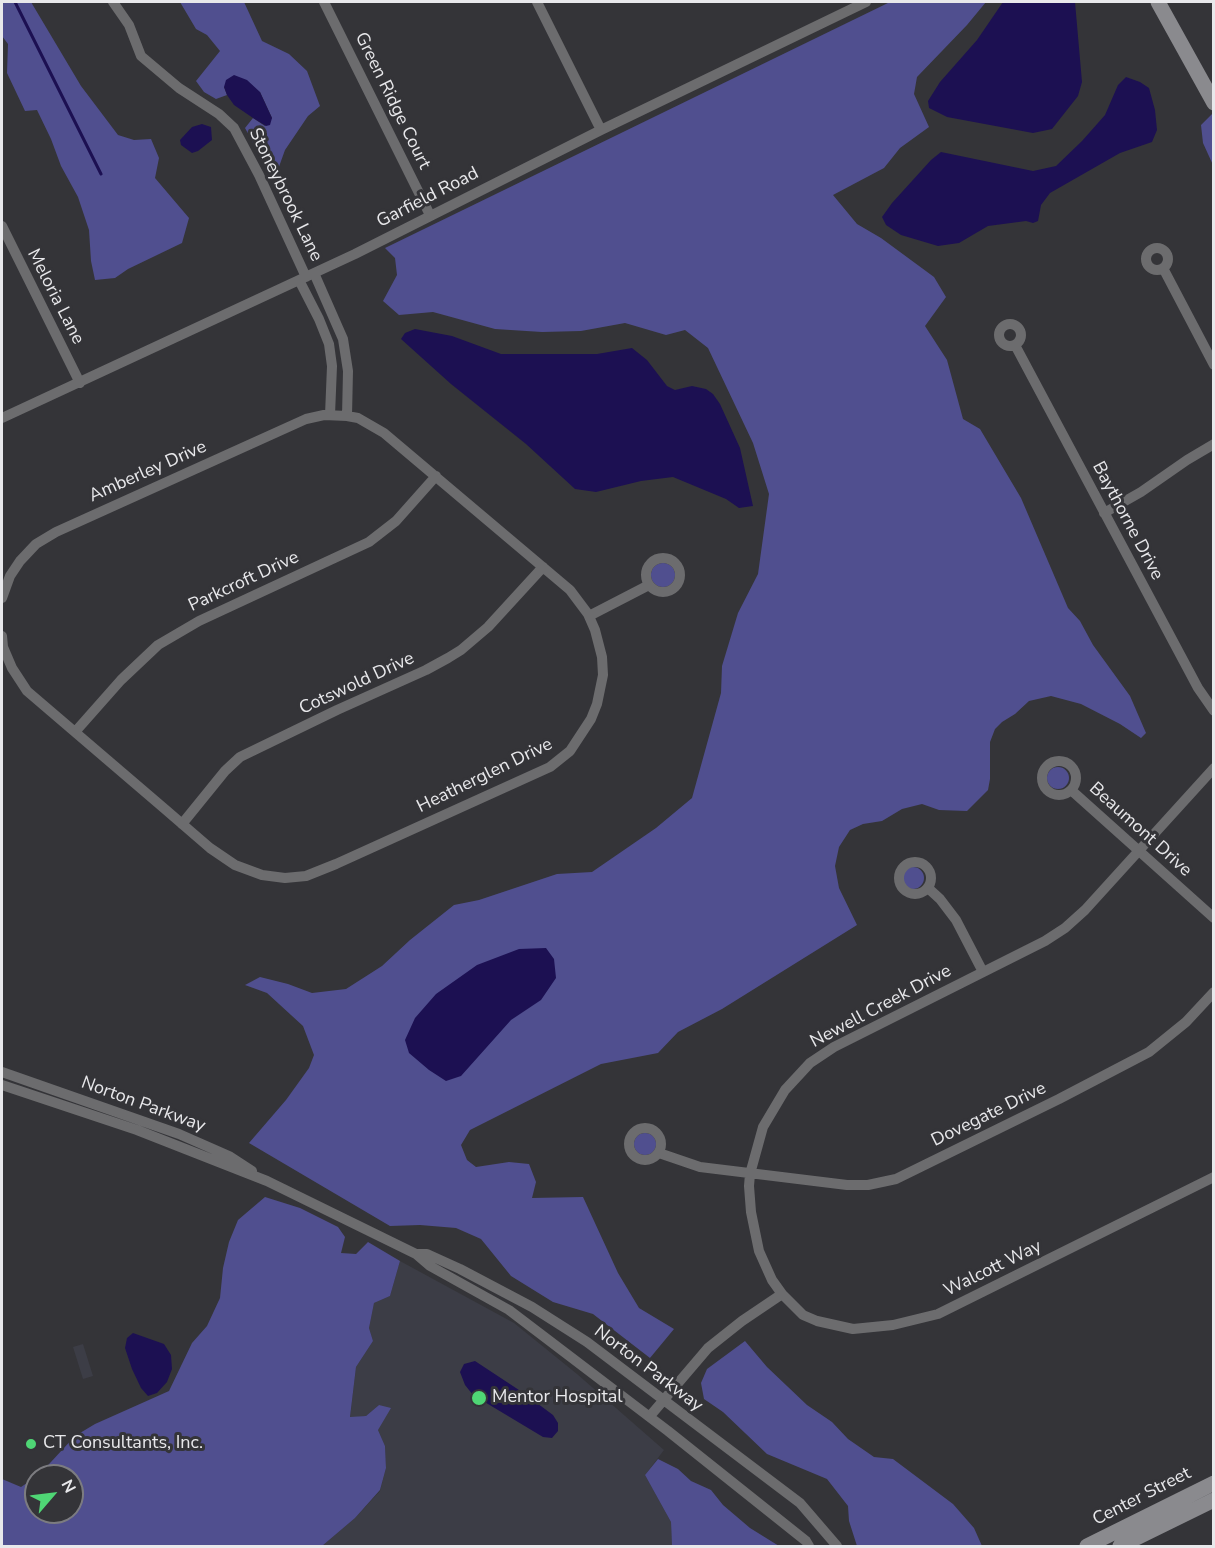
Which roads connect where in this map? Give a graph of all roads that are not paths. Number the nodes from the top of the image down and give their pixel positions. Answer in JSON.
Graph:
{"nodes":[{"id":1,"x":113,"y":2,"type":"edge"},
{"id":2,"x":324,"y":2,"type":"edge"},
{"id":3,"x":537,"y":2,"type":"edge"},
{"id":4,"x":866,"y":2,"type":"edge"},
{"id":5,"x":1158,"y":2,"type":"edge"},
{"id":6,"x":1214,"y":104,"type":"edge"},
{"id":7,"x":601,"y":130,"type":"junction"},
{"id":8,"x":430,"y":215,"type":"junction"},
{"id":9,"x":2,"y":226,"type":"edge"},
{"id":10,"x":1162,"y":268,"type":"dead end"},
{"id":11,"x":306,"y":276,"type":"junction"},
{"id":12,"x":1015,"y":345,"type":"dead end"},
{"id":13,"x":1214,"y":364,"type":"edge"},
{"id":14,"x":80,"y":383,"type":"junction"},
{"id":15,"x":338,"y":415,"type":"junction"},
{"id":16,"x":2,"y":418,"type":"edge"},
{"id":17,"x":1214,"y":444,"type":"edge"},
{"id":18,"x":436,"y":476,"type":"junction"},
{"id":19,"x":1104,"y":513,"type":"junction"},
{"id":20,"x":543,"y":567,"type":"junction"},
{"id":21,"x":649,"y":585,"type":"dead end"},
{"id":22,"x":2,"y":598,"type":"edge"},
{"id":23,"x":589,"y":616,"type":"junction"},
{"id":24,"x":2,"y":636,"type":"edge"},
{"id":25,"x":1214,"y":711,"type":"edge"},
{"id":26,"x":75,"y":732,"type":"junction"},
{"id":27,"x":1214,"y":768,"type":"edge"},
{"id":28,"x":1071,"y":790,"type":"dead end"},
{"id":29,"x":182,"y":824,"type":"junction"},
{"id":30,"x":1139,"y":851,"type":"junction"},
{"id":31,"x":928,"y":888,"type":"dead end"},
{"id":32,"x":1214,"y":918,"type":"edge"},
{"id":33,"x":983,"y":972,"type":"junction"},
{"id":34,"x":1214,"y":992,"type":"edge"},
{"id":35,"x":2,"y":1072,"type":"edge"},
{"id":36,"x":2,"y":1085,"type":"edge"},
{"id":37,"x":659,"y":1153,"type":"dead end"},
{"id":38,"x":750,"y":1174,"type":"junction"},
{"id":39,"x":1214,"y":1177,"type":"edge"},
{"id":40,"x":267,"y":1181,"type":"junction"},
{"id":41,"x":416,"y":1254,"type":"junction"},
{"id":42,"x":782,"y":1294,"type":"junction"},
{"id":43,"x":663,"y":1400,"type":"junction"},
{"id":44,"x":650,"y":1416,"type":"junction"},
{"id":45,"x":1214,"y":1483,"type":"edge"},
{"id":46,"x":1214,"y":1500,"type":"edge"},
{"id":47,"x":809,"y":1546,"type":"edge"},
{"id":48,"x":837,"y":1546,"type":"edge"},
{"id":49,"x":1087,"y":1546,"type":"edge"},
{"id":50,"x":1120,"y":1546,"type":"edge"}],
"edges":[{"from":1,"to":11,"type":"street","name":"Stoneybrook Lane"},
{"from":2,"to":8,"type":"street","name":"Green Ridge Court"},
{"from":3,"to":7,"type":"street"},
{"from":4,"to":7,"type":"street","name":"Garfield Road"},
{"from":5,"to":6,"type":"main road"},
{"from":7,"to":8,"type":"street","name":"Garfield Road"},
{"from":8,"to":11,"type":"street","name":"Garfield Road"},
{"from":9,"to":14,"type":"street","name":"Meloria Lane"},
{"from":10,"to":13,"type":"street"},
{"from":11,"to":14,"type":"street","name":"Garfield Road"},
{"from":11,"to":15,"type":"street"},
{"from":11,"to":15,"type":"street"},
{"from":12,"to":19,"type":"street","name":"Baythorne Drive"},
{"from":14,"to":16,"type":"street","name":"Garfield Road"},
{"from":15,"to":18,"type":"street","name":"Heatherglen Drive"},
{"from":15,"to":22,"type":"street","name":"Amberley Drive"},
{"from":17,"to":19,"type":"street"},
{"from":18,"to":20,"type":"street","name":"Heatherglen Drive"},
{"from":18,"to":26,"type":"street","name":"Parkcroft Drive"},
{"from":19,"to":25,"type":"street","name":"Baythorne Drive"},
{"from":20,"to":23,"type":"street","name":"Heatherglen Drive"},
{"from":20,"to":29,"type":"street","name":"Cotswold Drive"},
{"from":21,"to":23,"type":"street"},
{"from":23,"to":29,"type":"street","name":"Heatherglen Drive"},
{"from":24,"to":26,"type":"street"},
{"from":26,"to":29,"type":"street"},
{"from":27,"to":30,"type":"street","name":"Newell Creek Drive"},
{"from":28,"to":30,"type":"street","name":"Beaumont Drive"},
{"from":30,"to":32,"type":"street","name":"Beaumont Drive"},
{"from":30,"to":33,"type":"street","name":"Newell Creek Drive"},
{"from":31,"to":33,"type":"street"},
{"from":33,"to":38,"type":"street","name":"Newell Creek Drive"},
{"from":34,"to":38,"type":"street","name":"Dovegate Drive"},
{"from":35,"to":40,"type":"street","name":"Norton Parkway"},
{"from":36,"to":40,"type":"street","name":"Norton Parkway"},
{"from":37,"to":38,"type":"street","name":"Dovegate Drive"},
{"from":38,"to":42,"type":"street","name":"Newell Creek Drive"},
{"from":39,"to":42,"type":"street","name":"Walcott Way"},
{"from":40,"to":41,"type":"street","name":"Norton Parkway"},
{"from":41,"to":43,"type":"street","name":"Norton Parkway"},
{"from":41,"to":44,"type":"street","name":"Norton Parkway"},
{"from":42,"to":43,"type":"street"},
{"from":43,"to":44,"type":"street"},
{"from":43,"to":48,"type":"street","name":"Norton Parkway"},
{"from":44,"to":47,"type":"street","name":"Norton Parkway"},
{"from":45,"to":49,"type":"main road","name":"Center Street"},
{"from":46,"to":50,"type":"main road","name":"Center Street"}]}
